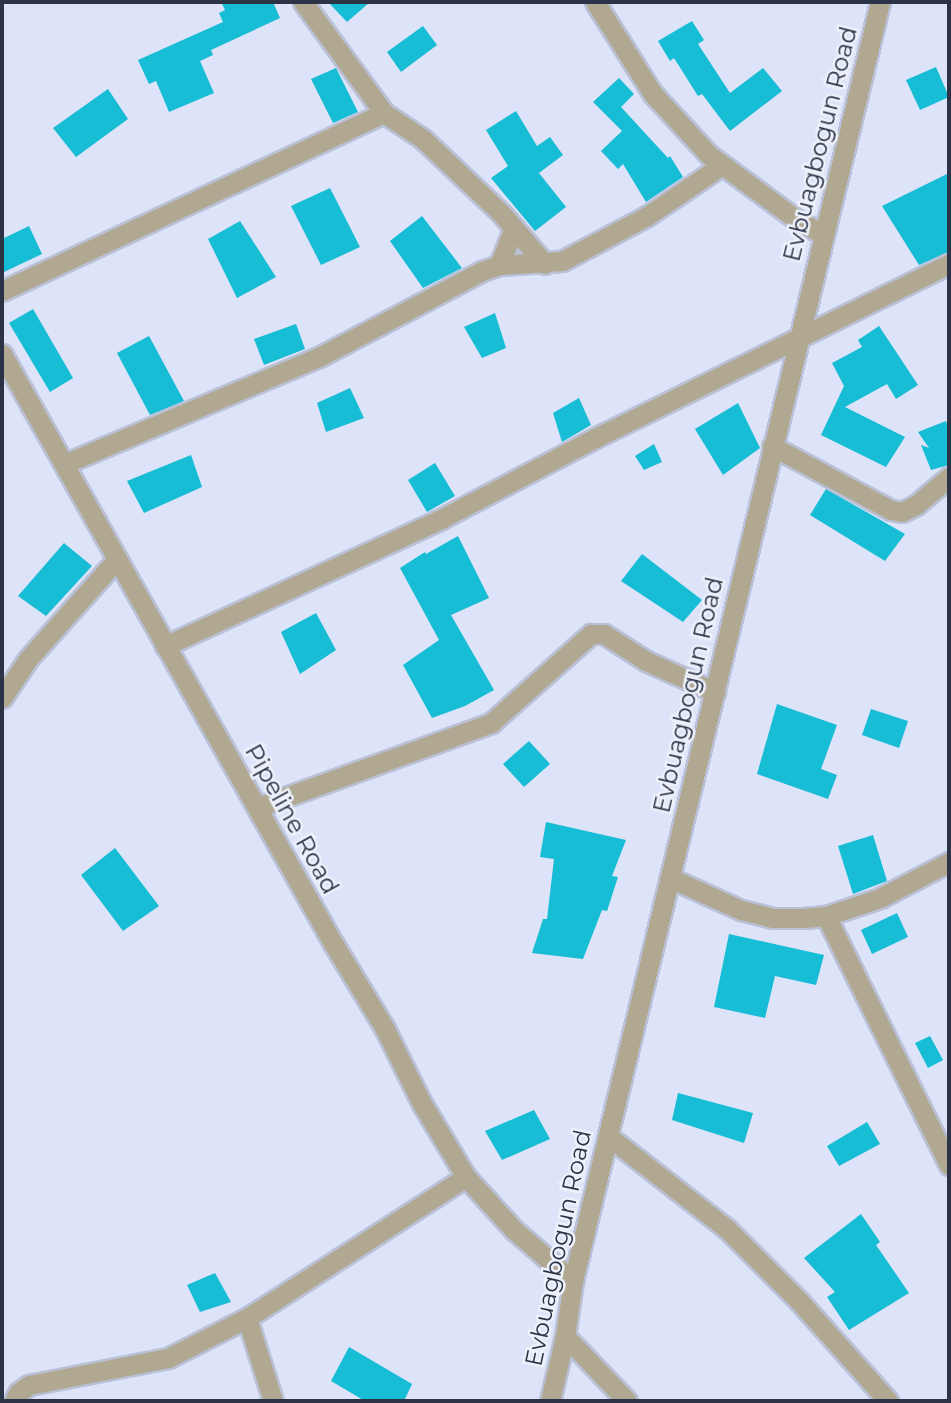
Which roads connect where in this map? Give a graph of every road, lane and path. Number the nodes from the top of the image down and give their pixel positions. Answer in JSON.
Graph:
{"nodes":[{"id":1,"x":303,"y":2,"type":"edge"},
{"id":2,"x":595,"y":2,"type":"edge"},
{"id":3,"x":880,"y":2,"type":"edge"},
{"id":4,"x":384,"y":113,"type":"junction"},
{"id":5,"x":722,"y":165,"type":"junction"},
{"id":6,"x":514,"y":228,"type":"junction"},
{"id":7,"x":823,"y":234,"type":"junction"},
{"id":8,"x":545,"y":264,"type":"junction"},
{"id":9,"x":949,"y":264,"type":"edge"},
{"id":10,"x":499,"y":265,"type":"junction"},
{"id":11,"x":2,"y":292,"type":"edge"},
{"id":12,"x":797,"y":338,"type":"junction"},
{"id":13,"x":2,"y":354,"type":"edge"},
{"id":14,"x":772,"y":446,"type":"junction"},
{"id":15,"x":64,"y":464,"type":"junction"},
{"id":16,"x":949,"y":477,"type":"edge"},
{"id":17,"x":117,"y":559,"type":"junction"},
{"id":18,"x":164,"y":646,"type":"junction"},
{"id":19,"x":715,"y":692,"type":"junction"},
{"id":20,"x":2,"y":698,"type":"edge"},
{"id":21,"x":258,"y":807,"type":"junction"},
{"id":22,"x":949,"y":862,"type":"edge"},
{"id":23,"x":670,"y":878,"type":"junction"},
{"id":24,"x":826,"y":916,"type":"junction"},
{"id":25,"x":608,"y":1136,"type":"junction"},
{"id":26,"x":949,"y":1165,"type":"edge"},
{"id":27,"x":467,"y":1177,"type":"junction"},
{"id":28,"x":573,"y":1281,"type":"junction"},
{"id":29,"x":247,"y":1318,"type":"junction"},
{"id":30,"x":565,"y":1336,"type":"junction"},
{"id":31,"x":14,"y":1401,"type":"edge"},
{"id":32,"x":273,"y":1401,"type":"edge"},
{"id":33,"x":550,"y":1401,"type":"edge"},
{"id":34,"x":627,"y":1401,"type":"edge"},
{"id":35,"x":888,"y":1401,"type":"edge"}],
"edges":[{"from":1,"to":4,"type":"street"},
{"from":2,"to":5,"type":"street"},
{"from":3,"to":7,"type":"street","name":"Evbuagbogun Road"},
{"from":4,"to":6,"type":"street"},
{"from":4,"to":11,"type":"street"},
{"from":5,"to":7,"type":"street"},
{"from":5,"to":8,"type":"street"},
{"from":6,"to":8,"type":"street"},
{"from":6,"to":10,"type":"street"},
{"from":7,"to":12,"type":"street","name":"Evbuagbogun Road"},
{"from":8,"to":10,"type":"street"},
{"from":9,"to":12,"type":"street"},
{"from":10,"to":15,"type":"street"},
{"from":12,"to":14,"type":"street","name":"Evbuagbogun Road"},
{"from":12,"to":18,"type":"street"},
{"from":13,"to":15,"type":"street","name":"Pipeline Road"},
{"from":14,"to":16,"type":"street"},
{"from":14,"to":19,"type":"street","name":"Evbuagbogun Road"},
{"from":15,"to":17,"type":"street","name":"Pipeline Road"},
{"from":17,"to":18,"type":"street","name":"Pipeline Road"},
{"from":17,"to":20,"type":"street"},
{"from":18,"to":21,"type":"street","name":"Pipeline Road"},
{"from":19,"to":21,"type":"street"},
{"from":19,"to":23,"type":"street","name":"Evbuagbogun Road"},
{"from":21,"to":27,"type":"street","name":"Pipeline Road"},
{"from":22,"to":24,"type":"street"},
{"from":23,"to":24,"type":"street"},
{"from":23,"to":25,"type":"street","name":"Evbuagbogun Road"},
{"from":24,"to":26,"type":"street"},
{"from":25,"to":28,"type":"street","name":"Evbuagbogun Road"},
{"from":25,"to":35,"type":"street"},
{"from":27,"to":28,"type":"street","name":"Pipeline Road"},
{"from":27,"to":29,"type":"street"},
{"from":28,"to":30,"type":"street","name":"Evbuagbogun Road"},
{"from":29,"to":31,"type":"street"},
{"from":29,"to":32,"type":"street"},
{"from":30,"to":33,"type":"street","name":"Evbuagbogun Road"},
{"from":30,"to":34,"type":"street"}]}
